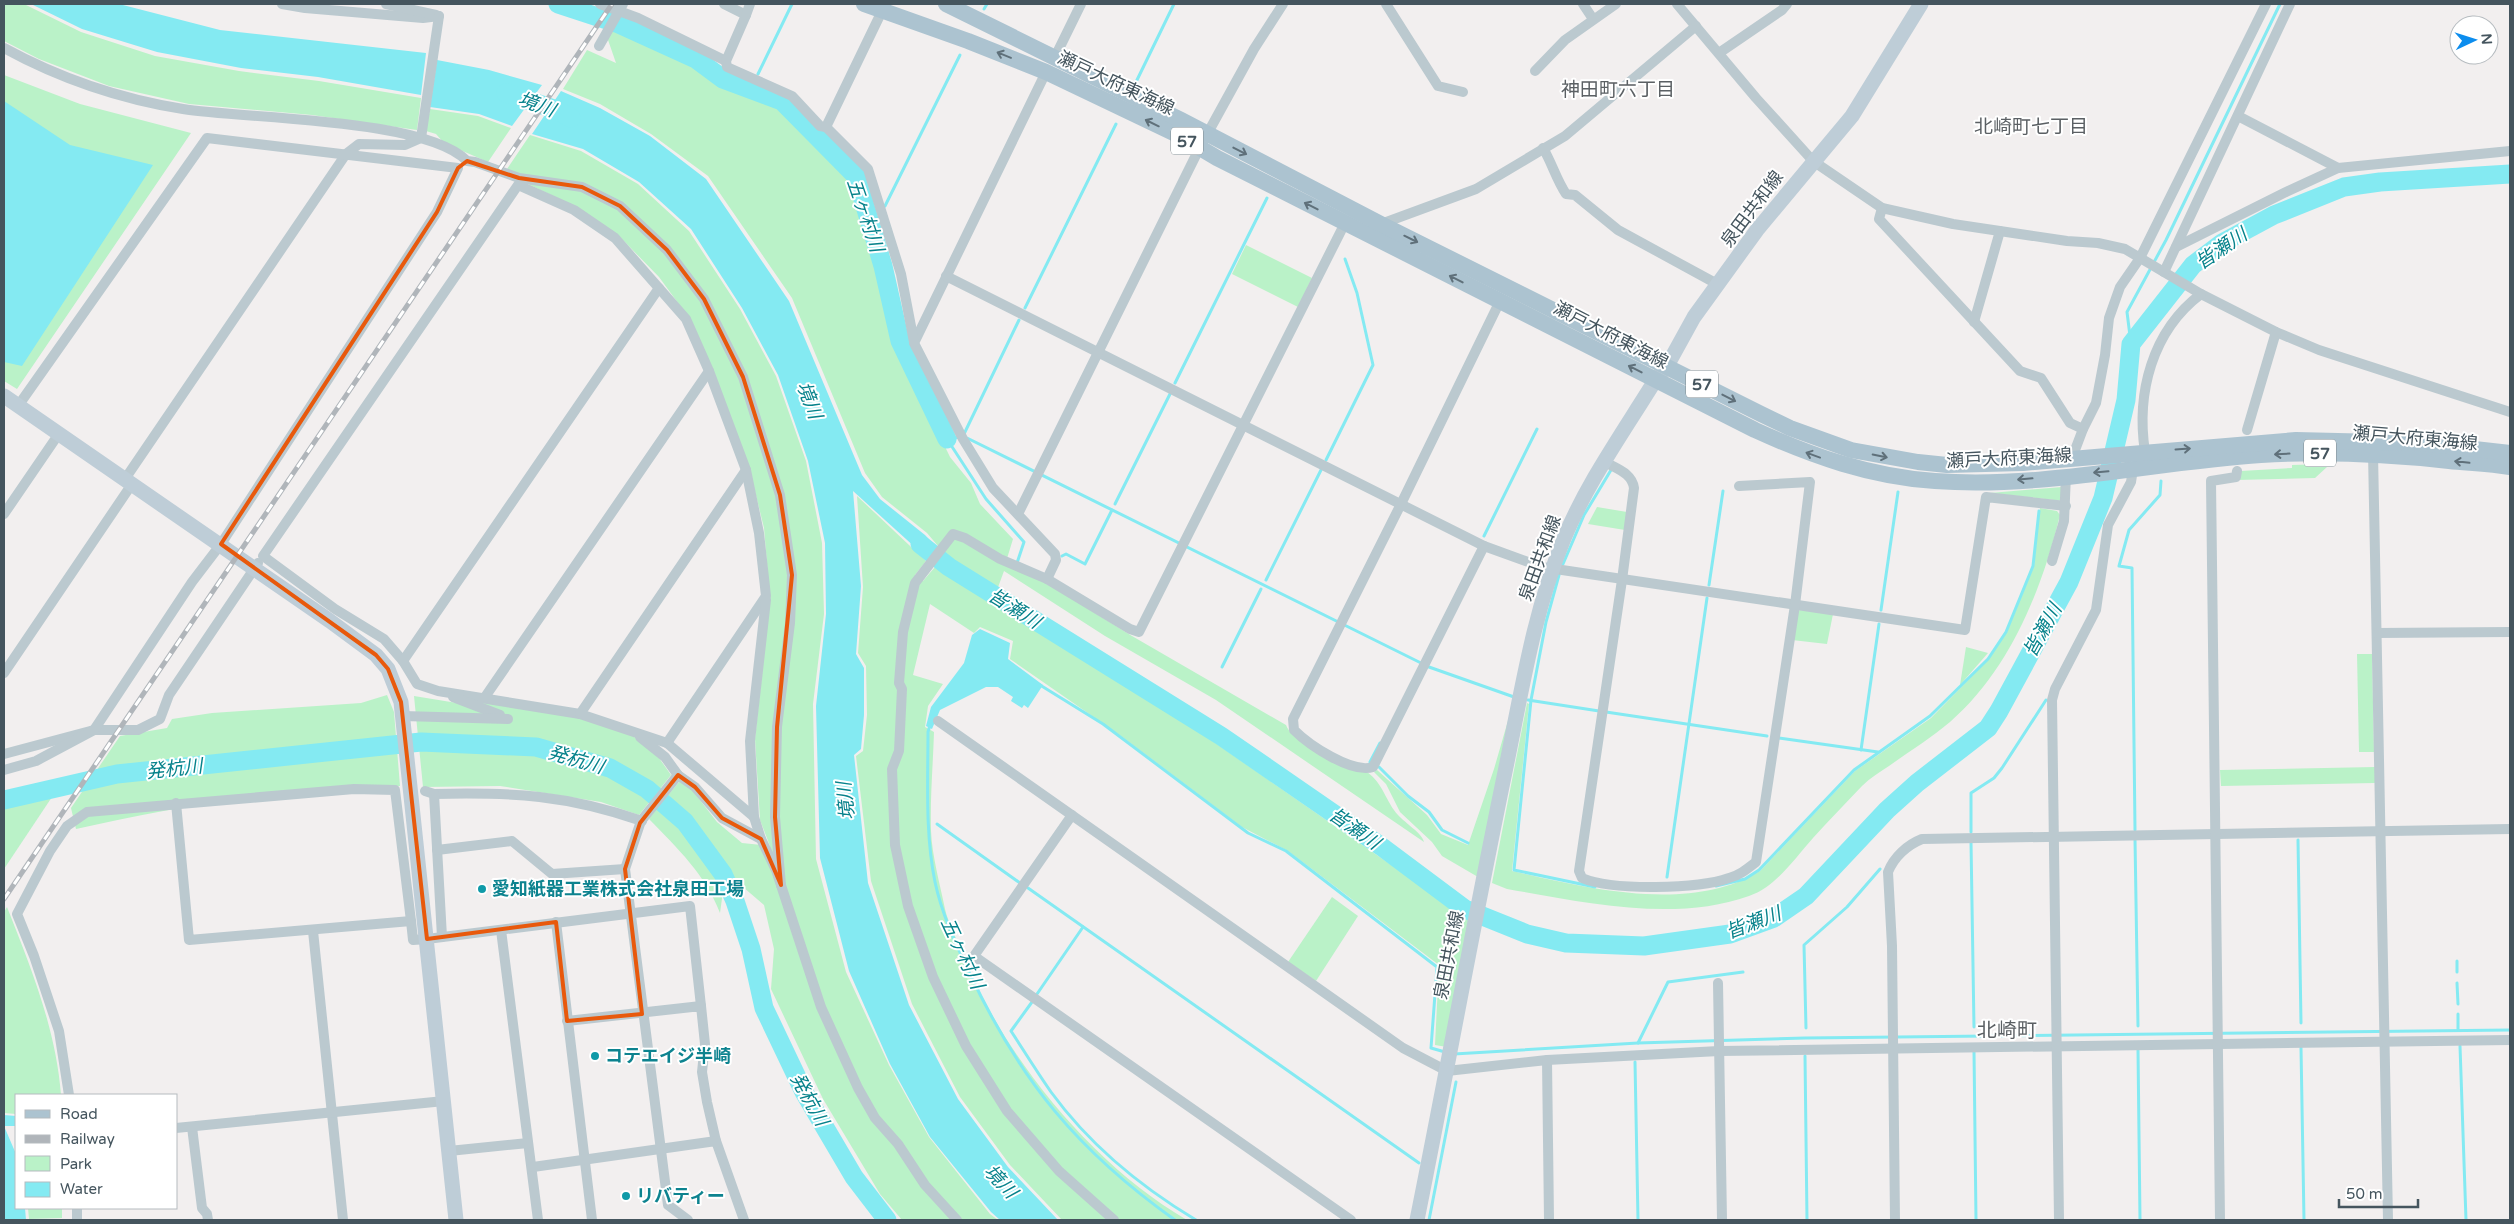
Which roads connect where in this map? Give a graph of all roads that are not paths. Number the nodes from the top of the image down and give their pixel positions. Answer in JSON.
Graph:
{"nodes":[{"id":1,"x":282,"y":4,"type":"edge"},
{"id":2,"x":386,"y":4,"type":"edge"},
{"id":3,"x":600,"y":4,"type":"edge"},
{"id":4,"x":724,"y":4,"type":"edge"},
{"id":5,"x":750,"y":4,"type":"edge"},
{"id":6,"x":864,"y":4,"type":"edge"},
{"id":7,"x":946,"y":4,"type":"edge"},
{"id":8,"x":1081,"y":4,"type":"edge"},
{"id":9,"x":1283,"y":4,"type":"edge"},
{"id":10,"x":1386,"y":4,"type":"edge"},
{"id":11,"x":1583,"y":4,"type":"edge"},
{"id":12,"x":1616,"y":4,"type":"edge"},
{"id":13,"x":1677,"y":4,"type":"edge"},
{"id":14,"x":1787,"y":4,"type":"edge"},
{"id":15,"x":1921,"y":4,"type":"edge"},
{"id":16,"x":2266,"y":4,"type":"edge"},
{"id":17,"x":2290,"y":4,"type":"edge"},
{"id":18,"x":885,"y":7,"type":"edge"},
{"id":19,"x":620,"y":8,"type":"edge"},
{"id":20,"x":746,"y":15,"type":"junction"},
{"id":21,"x":439,"y":16,"type":"junction"},
{"id":22,"x":1593,"y":19,"type":"junction"},
{"id":23,"x":1696,"y":26,"type":"junction"},
{"id":24,"x":599,"y":46,"type":"dead end"},
{"id":25,"x":4,"y":48,"type":"edge"},
{"id":26,"x":1719,"y":53,"type":"junction"},
{"id":27,"x":1055,"y":57,"type":"junction"},
{"id":28,"x":726,"y":60,"type":"junction"},
{"id":29,"x":1535,"y":71,"type":"dead end"},
{"id":30,"x":1046,"y":72,"type":"junction"},
{"id":31,"x":1463,"y":92,"type":"dead end"},
{"id":32,"x":2238,"y":116,"type":"junction"},
{"id":33,"x":826,"y":127,"type":"junction"},
{"id":34,"x":1208,"y":135,"type":"junction"},
{"id":35,"x":421,"y":138,"type":"junction"},
{"id":36,"x":1543,"y":148,"type":"junction"},
{"id":37,"x":1200,"y":149,"type":"junction"},
{"id":38,"x":2510,"y":150,"type":"edge"},
{"id":39,"x":346,"y":154,"type":"junction"},
{"id":40,"x":467,"y":161,"type":"junction"},
{"id":41,"x":1813,"y":161,"type":"junction"},
{"id":42,"x":458,"y":168,"type":"junction"},
{"id":43,"x":2338,"y":168,"type":"junction"},
{"id":44,"x":518,"y":182,"type":"junction"},
{"id":45,"x":1882,"y":208,"type":"junction"},
{"id":46,"x":1345,"y":222,"type":"junction"},
{"id":47,"x":1381,"y":224,"type":"junction"},
{"id":48,"x":2000,"y":231,"type":"junction"},
{"id":49,"x":2176,"y":247,"type":"junction"},
{"id":50,"x":2142,"y":259,"type":"junction"},
{"id":51,"x":2163,"y":272,"type":"junction"},
{"id":52,"x":946,"y":276,"type":"junction"},
{"id":53,"x":1719,"y":285,"type":"junction"},
{"id":54,"x":659,"y":288,"type":"junction"},
{"id":55,"x":2196,"y":292,"type":"junction"},
{"id":56,"x":1500,"y":301,"type":"junction"},
{"id":57,"x":1974,"y":322,"type":"junction"},
{"id":58,"x":2276,"y":332,"type":"junction"},
{"id":59,"x":914,"y":343,"type":"junction"},
{"id":60,"x":1099,"y":352,"type":"junction"},
{"id":61,"x":1667,"y":366,"type":"junction"},
{"id":62,"x":710,"y":371,"type":"junction"},
{"id":63,"x":1656,"y":380,"type":"junction"},
{"id":64,"x":4,"y":396,"type":"edge"},
{"id":65,"x":18,"y":406,"type":"junction"},
{"id":66,"x":2510,"y":412,"type":"edge"},
{"id":67,"x":1243,"y":424,"type":"junction"},
{"id":68,"x":2083,"y":429,"type":"junction"},
{"id":69,"x":2247,"y":430,"type":"dead end"},
{"id":70,"x":58,"y":435,"type":"junction"},
{"id":71,"x":2139,"y":452,"type":"junction"},
{"id":72,"x":2373,"y":453,"type":"junction"},
{"id":73,"x":2510,"y":453,"type":"edge"},
{"id":74,"x":2075,"y":458,"type":"junction"},
{"id":75,"x":1605,"y":462,"type":"junction"},
{"id":76,"x":2510,"y":467,"type":"edge"},
{"id":77,"x":2132,"y":469,"type":"junction"},
{"id":78,"x":746,"y":470,"type":"junction"},
{"id":79,"x":2237,"y":471,"type":"dead end"},
{"id":80,"x":2070,"y":475,"type":"junction"},
{"id":81,"x":128,"y":481,"type":"junction"},
{"id":82,"x":1739,"y":486,"type":"dead end"},
{"id":83,"x":1401,"y":504,"type":"junction"},
{"id":84,"x":2066,"y":506,"type":"junction"},
{"id":85,"x":4,"y":514,"type":"edge"},
{"id":86,"x":1018,"y":514,"type":"junction"},
{"id":87,"x":221,"y":544,"type":"junction"},
{"id":88,"x":1484,"y":546,"type":"junction"},
{"id":89,"x":2052,"y":561,"type":"dead end"},
{"id":90,"x":258,"y":562,"type":"junction"},
{"id":91,"x":1552,"y":569,"type":"junction"},
{"id":92,"x":1048,"y":579,"type":"junction"},
{"id":93,"x":1622,"y":580,"type":"junction"},
{"id":94,"x":766,"y":596,"type":"junction"},
{"id":95,"x":1795,"y":605,"type":"junction"},
{"id":96,"x":2510,"y":632,"type":"edge"},
{"id":97,"x":2377,"y":633,"type":"junction"},
{"id":98,"x":403,"y":661,"type":"junction"},
{"id":99,"x":4,"y":673,"type":"edge"},
{"id":100,"x":438,"y":691,"type":"junction"},
{"id":101,"x":485,"y":698,"type":"junction"},
{"id":102,"x":580,"y":714,"type":"junction"},
{"id":103,"x":403,"y":718,"type":"junction"},
{"id":104,"x":938,"y":721,"type":"dead end"},
{"id":105,"x":94,"y":730,"type":"junction"},
{"id":106,"x":634,"y":731,"type":"junction"},
{"id":107,"x":667,"y":743,"type":"junction"},
{"id":108,"x":4,"y":754,"type":"edge"},
{"id":109,"x":4,"y":770,"type":"edge"},
{"id":110,"x":678,"y":775,"type":"junction"},
{"id":111,"x":176,"y":803,"type":"junction"},
{"id":112,"x":1072,"y":816,"type":"junction"},
{"id":113,"x":754,"y":817,"type":"junction"},
{"id":114,"x":642,"y":820,"type":"junction"},
{"id":115,"x":2510,"y":829,"type":"edge"},
{"id":116,"x":2379,"y":833,"type":"junction"},
{"id":117,"x":2216,"y":835,"type":"junction"},
{"id":118,"x":2053,"y":836,"type":"junction"},
{"id":119,"x":761,"y":839,"type":"junction"},
{"id":120,"x":437,"y":850,"type":"junction"},
{"id":121,"x":625,"y":869,"type":"junction"},
{"id":122,"x":781,"y":885,"type":"junction"},
{"id":123,"x":629,"y":912,"type":"junction"},
{"id":124,"x":411,"y":921,"type":"junction"},
{"id":125,"x":556,"y":922,"type":"junction"},
{"id":126,"x":501,"y":930,"type":"junction"},
{"id":127,"x":313,"y":931,"type":"junction"},
{"id":128,"x":434,"y":938,"type":"junction"},
{"id":129,"x":1718,"y":982,"type":"dead end"},
{"id":130,"x":701,"y":1006,"type":"junction"},
{"id":131,"x":642,"y":1014,"type":"junction"},
{"id":132,"x":567,"y":1021,"type":"junction"},
{"id":133,"x":2383,"y":1034,"type":"junction"},
{"id":134,"x":2510,"y":1040,"type":"edge"},
{"id":135,"x":2218,"y":1042,"type":"junction"},
{"id":136,"x":2056,"y":1044,"type":"junction"},
{"id":137,"x":1893,"y":1047,"type":"junction"},
{"id":138,"x":1719,"y":1049,"type":"junction"},
{"id":139,"x":1547,"y":1060,"type":"junction"},
{"id":140,"x":1447,"y":1068,"type":"junction"},
{"id":141,"x":69,"y":1094,"type":"edge"},
{"id":142,"x":444,"y":1101,"type":"junction"},
{"id":143,"x":332,"y":1113,"type":"junction"},
{"id":144,"x":192,"y":1127,"type":"junction"},
{"id":145,"x":178,"y":1128,"type":"edge"},
{"id":146,"x":716,"y":1141,"type":"junction"},
{"id":147,"x":528,"y":1143,"type":"junction"},
{"id":148,"x":661,"y":1149,"type":"junction"},
{"id":149,"x":449,"y":1151,"type":"junction"},
{"id":150,"x":585,"y":1160,"type":"junction"},
{"id":151,"x":533,"y":1167,"type":"junction"},
{"id":152,"x":208,"y":1220,"type":"edge"},
{"id":153,"x":343,"y":1220,"type":"edge"},
{"id":154,"x":456,"y":1220,"type":"edge"},
{"id":155,"x":538,"y":1220,"type":"edge"},
{"id":156,"x":592,"y":1220,"type":"edge"},
{"id":157,"x":688,"y":1220,"type":"edge"},
{"id":158,"x":744,"y":1220,"type":"edge"},
{"id":159,"x":957,"y":1220,"type":"edge"},
{"id":160,"x":1114,"y":1220,"type":"edge"},
{"id":161,"x":1350,"y":1220,"type":"edge"},
{"id":162,"x":1417,"y":1220,"type":"edge"},
{"id":163,"x":1549,"y":1220,"type":"edge"},
{"id":164,"x":1722,"y":1220,"type":"edge"},
{"id":165,"x":1894,"y":1220,"type":"edge"},
{"id":166,"x":2059,"y":1220,"type":"edge"},
{"id":167,"x":2220,"y":1220,"type":"edge"},
{"id":168,"x":2388,"y":1220,"type":"edge"}],
"edges":[{"from":1,"to":21,"type":"street"},
{"from":2,"to":21,"type":"street"},
{"from":3,"to":19,"type":"street"},
{"from":4,"to":20,"type":"street"},
{"from":5,"to":20,"type":"street"},
{"from":6,"to":18,"type":"main road","name":"瀬戸大府東海線","number":"57"},
{"from":7,"to":27,"type":"main road","name":"瀬戸大府東海線","number":"57"},
{"from":8,"to":27,"type":"street"},
{"from":9,"to":34,"type":"street"},
{"from":10,"to":31,"type":"street"},
{"from":11,"to":22,"type":"street"},
{"from":12,"to":22,"type":"street"},
{"from":13,"to":23,"type":"street"},
{"from":14,"to":26,"type":"street"},
{"from":15,"to":41,"type":"main road","name":"泉田共和線"},
{"from":16,"to":50,"type":"street"},
{"from":17,"to":32,"type":"street"},
{"from":30,"to":18,"type":"main road","name":"瀬戸大府東海線","number":"57","one_way":true},
{"from":18,"to":33,"type":"street"},
{"from":19,"to":24,"type":"street"},
{"from":19,"to":28,"type":"street"},
{"from":20,"to":28,"type":"street"},
{"from":21,"to":35,"type":"street"},
{"from":22,"to":29,"type":"street"},
{"from":23,"to":26,"type":"street"},
{"from":23,"to":36,"type":"street"},
{"from":25,"to":35,"type":"street"},
{"from":26,"to":41,"type":"street"},
{"from":27,"to":34,"type":"main road","name":"瀬戸大府東海線","number":"57"},
{"from":28,"to":33,"type":"street"},
{"from":37,"to":30,"type":"main road","name":"瀬戸大府東海線","number":"57","one_way":true},
{"from":30,"to":52,"type":"street"},
{"from":32,"to":43,"type":"street"},
{"from":32,"to":49,"type":"street"},
{"from":33,"to":59,"type":"street"},
{"from":34,"to":37,"type":"street"},
{"from":34,"to":47,"type":"main road","name":"瀬戸大府東海線","number":"57","one_way":true},
{"from":35,"to":39,"type":"street"},
{"from":35,"to":40,"type":"street"},
{"from":36,"to":47,"type":"street"},
{"from":36,"to":53,"type":"street"},
{"from":46,"to":37,"type":"main road","name":"瀬戸大府東海線","number":"57","one_way":true},
{"from":37,"to":60,"type":"street"},
{"from":38,"to":43,"type":"street"},
{"from":39,"to":42,"type":"street"},
{"from":39,"to":65,"type":"street"},
{"from":39,"to":81,"type":"street"},
{"from":40,"to":42,"type":"street"},
{"from":40,"to":44,"type":"street"},
{"from":41,"to":45,"type":"street"},
{"from":41,"to":53,"type":"main road","name":"泉田共和線"},
{"from":42,"to":87,"type":"street"},
{"from":43,"to":49,"type":"street"},
{"from":44,"to":54,"type":"street"},
{"from":44,"to":90,"type":"street"},
{"from":44,"to":122,"type":"street"},
{"from":45,"to":48,"type":"street"},
{"from":45,"to":57,"type":"street"},
{"from":56,"to":46,"type":"main road","name":"瀬戸大府東海線","number":"57","one_way":true},
{"from":46,"to":67,"type":"street"},
{"from":47,"to":61,"type":"main road","name":"瀬戸大府東海線","number":"57","one_way":true},
{"from":48,"to":50,"type":"street"},
{"from":48,"to":57,"type":"street"},
{"from":49,"to":51,"type":"street"},
{"from":50,"to":51,"type":"street"},
{"from":50,"to":68,"type":"street"},
{"from":51,"to":55,"type":"street"},
{"from":52,"to":59,"type":"street"},
{"from":52,"to":60,"type":"street"},
{"from":53,"to":61,"type":"main road","name":"泉田共和線"},
{"from":54,"to":62,"type":"street"},
{"from":54,"to":98,"type":"street"},
{"from":55,"to":58,"type":"street"},
{"from":55,"to":71,"type":"street"},
{"from":63,"to":56,"type":"main road","name":"瀬戸大府東海線","number":"57","one_way":true},
{"from":56,"to":83,"type":"street"},
{"from":57,"to":68,"type":"street"},
{"from":58,"to":66,"type":"street"},
{"from":58,"to":69,"type":"street"},
{"from":59,"to":86,"type":"street"},
{"from":60,"to":67,"type":"street"},
{"from":60,"to":86,"type":"street"},
{"from":61,"to":63,"type":"main road","name":"泉田共和線"},
{"from":61,"to":74,"type":"main road","name":"瀬戸大府東海線","number":"57","one_way":true},
{"from":62,"to":78,"type":"street"},
{"from":62,"to":101,"type":"street"},
{"from":63,"to":75,"type":"main road","name":"泉田共和線"},
{"from":80,"to":63,"type":"main road","name":"瀬戸大府東海線","number":"57","one_way":true},
{"from":64,"to":65,"type":"main road"},
{"from":65,"to":70,"type":"main road"},
{"from":67,"to":83,"type":"street"},
{"from":67,"to":92,"type":"street"},
{"from":68,"to":74,"type":"street"},
{"from":70,"to":81,"type":"main road"},
{"from":70,"to":85,"type":"street"},
{"from":71,"to":73,"type":"main road","name":"瀬戸大府東海線","number":"57","one_way":true},
{"from":71,"to":74,"type":"main road","name":"瀬戸大府東海線","number":"57"},
{"from":76,"to":72,"type":"main road","name":"瀬戸大府東海線","number":"57","one_way":true},
{"from":72,"to":77,"type":"main road","name":"瀬戸大府東海線","number":"57","one_way":true},
{"from":72,"to":97,"type":"street"},
{"from":75,"to":91,"type":"main road","name":"泉田共和線"},
{"from":75,"to":93,"type":"street"},
{"from":77,"to":80,"type":"main road","name":"瀬戸大府東海線","number":"57","one_way":true},
{"from":77,"to":118,"type":"street"},
{"from":78,"to":94,"type":"street"},
{"from":78,"to":102,"type":"street"},
{"from":79,"to":117,"type":"street"},
{"from":80,"to":84,"type":"street"},
{"from":81,"to":87,"type":"main road"},
{"from":81,"to":99,"type":"street"},
{"from":82,"to":95,"type":"street"},
{"from":83,"to":88,"type":"street"},
{"from":83,"to":88,"type":"street"},
{"from":84,"to":89,"type":"street"},
{"from":84,"to":95,"type":"street"},
{"from":86,"to":92,"type":"street"},
{"from":87,"to":90,"type":"main road"},
{"from":87,"to":105,"type":"street"},
{"from":88,"to":91,"type":"street"},
{"from":90,"to":98,"type":"street"},
{"from":90,"to":103,"type":"main road"},
{"from":90,"to":105,"type":"street"},
{"from":91,"to":93,"type":"street"},
{"from":91,"to":140,"type":"main road","name":"泉田共和線"},
{"from":92,"to":160,"type":"street"},
{"from":93,"to":95,"type":"street"},
{"from":93,"to":95,"type":"street"},
{"from":94,"to":107,"type":"street"},
{"from":94,"to":113,"type":"street"},
{"from":96,"to":97,"type":"street"},
{"from":97,"to":116,"type":"street"},
{"from":98,"to":100,"type":"street"},
{"from":100,"to":101,"type":"street"},
{"from":100,"to":103,"type":"street"},
{"from":101,"to":102,"type":"street"},
{"from":102,"to":106,"type":"street"},
{"from":103,"to":128,"type":"main road"},
{"from":104,"to":112,"type":"street"},
{"from":105,"to":108,"type":"street"},
{"from":105,"to":109,"type":"street"},
{"from":106,"to":107,"type":"street"},
{"from":106,"to":110,"type":"street"},
{"from":107,"to":113,"type":"street"},
{"from":110,"to":114,"type":"street"},
{"from":110,"to":119,"type":"street"},
{"from":111,"to":124,"type":"street"},
{"from":111,"to":127,"type":"street"},
{"from":111,"to":141,"type":"street"},
{"from":112,"to":140,"type":"street"},
{"from":112,"to":161,"type":"street"},
{"from":113,"to":119,"type":"street"},
{"from":114,"to":120,"type":"street"},
{"from":114,"to":121,"type":"street"},
{"from":115,"to":116,"type":"street"},
{"from":116,"to":117,"type":"street"},
{"from":116,"to":133,"type":"street"},
{"from":117,"to":118,"type":"street"},
{"from":117,"to":135,"type":"street"},
{"from":118,"to":136,"type":"street"},
{"from":118,"to":137,"type":"street"},
{"from":119,"to":122,"type":"street"},
{"from":120,"to":121,"type":"street"},
{"from":120,"to":128,"type":"street"},
{"from":121,"to":123,"type":"street"},
{"from":122,"to":159,"type":"street"},
{"from":123,"to":125,"type":"street"},
{"from":123,"to":130,"type":"street"},
{"from":123,"to":131,"type":"street"},
{"from":124,"to":127,"type":"street"},
{"from":124,"to":128,"type":"street"},
{"from":125,"to":126,"type":"street"},
{"from":125,"to":132,"type":"street"},
{"from":126,"to":128,"type":"street"},
{"from":126,"to":147,"type":"street"},
{"from":127,"to":143,"type":"street"},
{"from":128,"to":142,"type":"main road"},
{"from":129,"to":138,"type":"street"},
{"from":130,"to":131,"type":"street"},
{"from":130,"to":146,"type":"street"},
{"from":131,"to":132,"type":"street"},
{"from":131,"to":148,"type":"street"},
{"from":132,"to":150,"type":"street"},
{"from":133,"to":134,"type":"street"},
{"from":133,"to":135,"type":"street"},
{"from":133,"to":168,"type":"street"},
{"from":135,"to":136,"type":"street"},
{"from":135,"to":167,"type":"street"},
{"from":136,"to":137,"type":"street"},
{"from":136,"to":166,"type":"street"},
{"from":137,"to":138,"type":"street"},
{"from":137,"to":165,"type":"street"},
{"from":138,"to":139,"type":"street"},
{"from":138,"to":164,"type":"street"},
{"from":139,"to":140,"type":"street"},
{"from":139,"to":163,"type":"street"},
{"from":140,"to":162,"type":"main road","name":"泉田共和線"},
{"from":142,"to":143,"type":"street"},
{"from":142,"to":149,"type":"main road"},
{"from":143,"to":144,"type":"street"},
{"from":143,"to":153,"type":"street"},
{"from":144,"to":145,"type":"street"},
{"from":144,"to":152,"type":"street"},
{"from":146,"to":148,"type":"street"},
{"from":146,"to":158,"type":"street"},
{"from":147,"to":149,"type":"street"},
{"from":147,"to":151,"type":"street"},
{"from":148,"to":150,"type":"street"},
{"from":148,"to":157,"type":"street"},
{"from":149,"to":154,"type":"main road"},
{"from":150,"to":151,"type":"street"},
{"from":150,"to":156,"type":"street"},
{"from":151,"to":155,"type":"street"}]}
